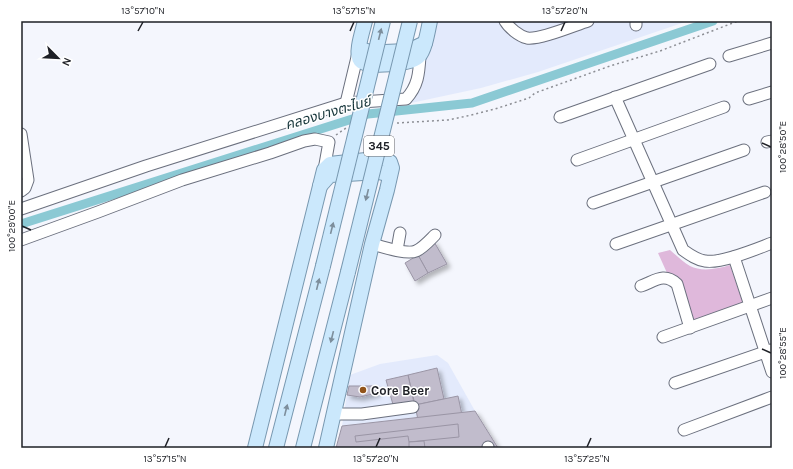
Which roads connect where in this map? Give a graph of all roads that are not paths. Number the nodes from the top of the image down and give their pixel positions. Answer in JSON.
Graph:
{"nodes":[{"id":1,"x":365,"y":21,"type":"edge"},
{"id":2,"x":383,"y":21,"type":"edge"},
{"id":3,"x":410,"y":21,"type":"edge"},
{"id":4,"x":430,"y":21,"type":"edge"},
{"id":5,"x":505,"y":21,"type":"edge"},
{"id":6,"x":588,"y":21,"type":"edge"},
{"id":7,"x":362,"y":36,"type":"junction"},
{"id":8,"x":425,"y":43,"type":"junction"},
{"id":9,"x":772,"y":43,"type":"edge"},
{"id":10,"x":358,"y":53,"type":"junction"},
{"id":11,"x":420,"y":56,"type":"junction"},
{"id":12,"x":729,"y":56,"type":"dead end"},
{"id":13,"x":710,"y":64,"type":"dead end"},
{"id":14,"x":772,"y":92,"type":"edge"},
{"id":15,"x":615,"y":97,"type":"junction"},
{"id":16,"x":749,"y":99,"type":"dead end"},
{"id":17,"x":346,"y":103,"type":"junction"},
{"id":18,"x":724,"y":107,"type":"dead end"},
{"id":19,"x":560,"y":117,"type":"dead end"},
{"id":20,"x":21,"y":134,"type":"edge"},
{"id":21,"x":634,"y":140,"type":"junction"},
{"id":22,"x":744,"y":150,"type":"dead end"},
{"id":23,"x":577,"y":160,"type":"dead end"},
{"id":24,"x":324,"y":170,"type":"junction"},
{"id":25,"x":653,"y":182,"type":"junction"},
{"id":26,"x":320,"y":186,"type":"junction"},
{"id":27,"x":387,"y":190,"type":"junction"},
{"id":28,"x":21,"y":191,"type":"edge"},
{"id":29,"x":765,"y":192,"type":"dead end"},
{"id":30,"x":593,"y":203,"type":"dead end"},
{"id":31,"x":21,"y":209,"type":"edge"},
{"id":32,"x":672,"y":225,"type":"junction"},
{"id":33,"x":400,"y":233,"type":"dead end"},
{"id":34,"x":435,"y":235,"type":"dead end"},
{"id":35,"x":21,"y":240,"type":"edge"},
{"id":36,"x":772,"y":243,"type":"edge"},
{"id":37,"x":372,"y":244,"type":"junction"},
{"id":38,"x":616,"y":244,"type":"dead end"},
{"id":39,"x":398,"y":250,"type":"junction"},
{"id":40,"x":734,"y":257,"type":"junction"},
{"id":41,"x":641,"y":286,"type":"dead end"},
{"id":42,"x":772,"y":298,"type":"edge"},
{"id":43,"x":750,"y":306,"type":"junction"},
{"id":44,"x":690,"y":328,"type":"junction"},
{"id":45,"x":663,"y":337,"type":"dead end"},
{"id":46,"x":769,"y":351,"type":"edge"},
{"id":47,"x":772,"y":372,"type":"edge"},
{"id":48,"x":675,"y":383,"type":"dead end"},
{"id":49,"x":772,"y":396,"type":"edge"},
{"id":50,"x":412,"y":407,"type":"dead end"},
{"id":51,"x":332,"y":418,"type":"junction"},
{"id":52,"x":310,"y":419,"type":"junction"},
{"id":53,"x":684,"y":430,"type":"dead end"},
{"id":54,"x":259,"y":441,"type":"edge"},
{"id":55,"x":276,"y":445,"type":"edge"},
{"id":56,"x":255,"y":448,"type":"edge"},
{"id":57,"x":303,"y":448,"type":"edge"},
{"id":58,"x":326,"y":448,"type":"edge"}],
"edges":[{"from":1,"to":7,"type":"main road"},
{"from":55,"to":2,"type":"main road","number":"345","one_way":true,"bridge":true},
{"from":3,"to":52,"type":"main road","number":"345","one_way":true,"bridge":true},
{"from":4,"to":8,"type":"main road"},
{"from":5,"to":6,"type":"street"},
{"from":7,"to":8,"type":"main road"},
{"from":7,"to":10,"type":"main road"},
{"from":8,"to":11,"type":"main road"},
{"from":9,"to":12,"type":"street"},
{"from":10,"to":11,"type":"main road"},
{"from":10,"to":17,"type":"street"},
{"from":11,"to":17,"type":"street"},
{"from":13,"to":15,"type":"street"},
{"from":14,"to":16,"type":"street"},
{"from":15,"to":19,"type":"street"},
{"from":15,"to":21,"type":"street"},
{"from":17,"to":31,"type":"street"},
{"from":18,"to":21,"type":"street"},
{"from":20,"to":28,"type":"street"},
{"from":21,"to":23,"type":"street"},
{"from":21,"to":25,"type":"street"},
{"from":22,"to":25,"type":"street"},
{"from":24,"to":26,"type":"main road"},
{"from":24,"to":27,"type":"main road"},
{"from":24,"to":35,"type":"street"},
{"from":25,"to":30,"type":"street"},
{"from":25,"to":32,"type":"street"},
{"from":26,"to":27,"type":"main road"},
{"from":26,"to":54,"type":"main road"},
{"from":27,"to":37,"type":"main road"},
{"from":29,"to":32,"type":"street"},
{"from":32,"to":38,"type":"street"},
{"from":32,"to":40,"type":"street"},
{"from":33,"to":39,"type":"street"},
{"from":34,"to":39,"type":"street"},
{"from":36,"to":40,"type":"street"},
{"from":37,"to":39,"type":"street"},
{"from":37,"to":51,"type":"main road"},
{"from":40,"to":43,"type":"street"},
{"from":41,"to":44,"type":"street"},
{"from":42,"to":43,"type":"street"},
{"from":43,"to":44,"type":"street"},
{"from":43,"to":46,"type":"street"},
{"from":44,"to":45,"type":"street"},
{"from":46,"to":47,"type":"street"},
{"from":46,"to":48,"type":"street"},
{"from":49,"to":53,"type":"street"},
{"from":50,"to":51,"type":"street"},
{"from":51,"to":52,"type":"main road"},
{"from":51,"to":58,"type":"main road"},
{"from":52,"to":57,"type":"main road","number":"345"},
{"from":54,"to":56,"type":"main road"}]}
